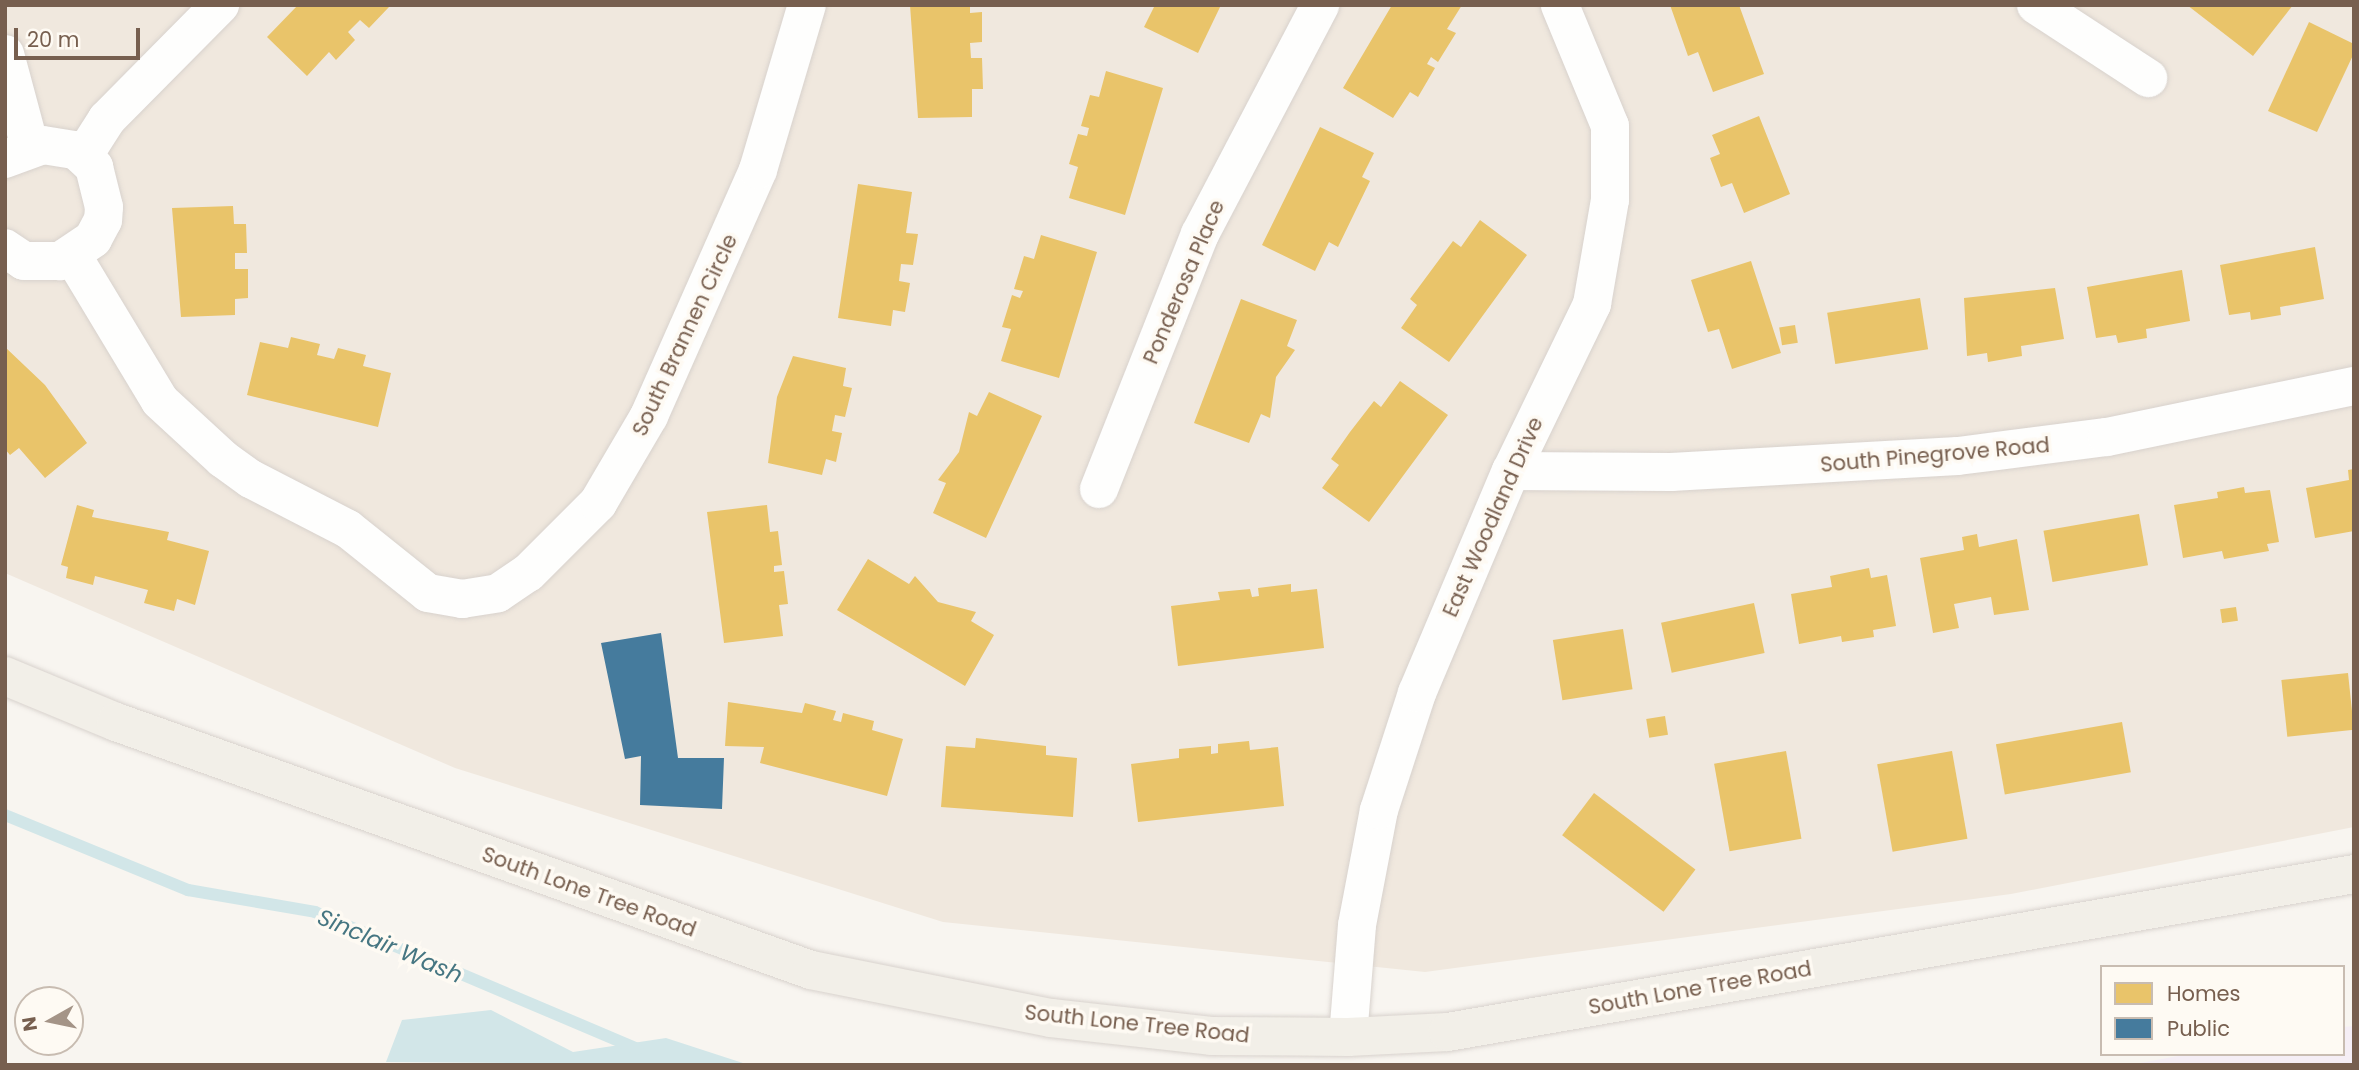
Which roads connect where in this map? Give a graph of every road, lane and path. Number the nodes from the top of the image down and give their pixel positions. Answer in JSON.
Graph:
{"nodes":[{"id":1,"x":220,"y":5,"type":"edge"},
{"id":2,"x":807,"y":5,"type":"edge"},
{"id":3,"x":1320,"y":5,"type":"edge"},
{"id":4,"x":1560,"y":5,"type":"edge"},
{"id":5,"x":2036,"y":5,"type":"edge"},
{"id":6,"x":5,"y":54,"type":"edge"},
{"id":7,"x":2148,"y":78,"type":"dead end"},
{"id":8,"x":18,"y":153,"type":"edge"},
{"id":9,"x":84,"y":155,"type":"junction"},
{"id":10,"x":5,"y":248,"type":"edge"},
{"id":11,"x":72,"y":255,"type":"junction"},
{"id":12,"x":2354,"y":386,"type":"edge"},
{"id":13,"x":1511,"y":471,"type":"junction"},
{"id":14,"x":1099,"y":489,"type":"dead end"},
{"id":15,"x":5,"y":676,"type":"edge"},
{"id":16,"x":2354,"y":874,"type":"edge"},
{"id":17,"x":1348,"y":1037,"type":"junction"}],
"edges":[{"from":1,"to":9,"type":"street"},
{"from":2,"to":11,"type":"street","name":"South Brannen Circle"},
{"from":3,"to":14,"type":"street","name":"Ponderosa Place"},
{"from":4,"to":13,"type":"street","name":"East Woodland Drive"},
{"from":5,"to":7,"type":"street"},
{"from":6,"to":8,"type":"street"},
{"from":8,"to":9,"type":"street"},
{"from":9,"to":11,"type":"street"},
{"from":10,"to":11,"type":"street"},
{"from":12,"to":13,"type":"street","name":"South Pinegrove Road"},
{"from":13,"to":17,"type":"street","name":"East Woodland Drive"},
{"from":15,"to":17,"type":"main road","name":"South Lone Tree Road"},
{"from":16,"to":17,"type":"main road","name":"South Lone Tree Road"}]}
